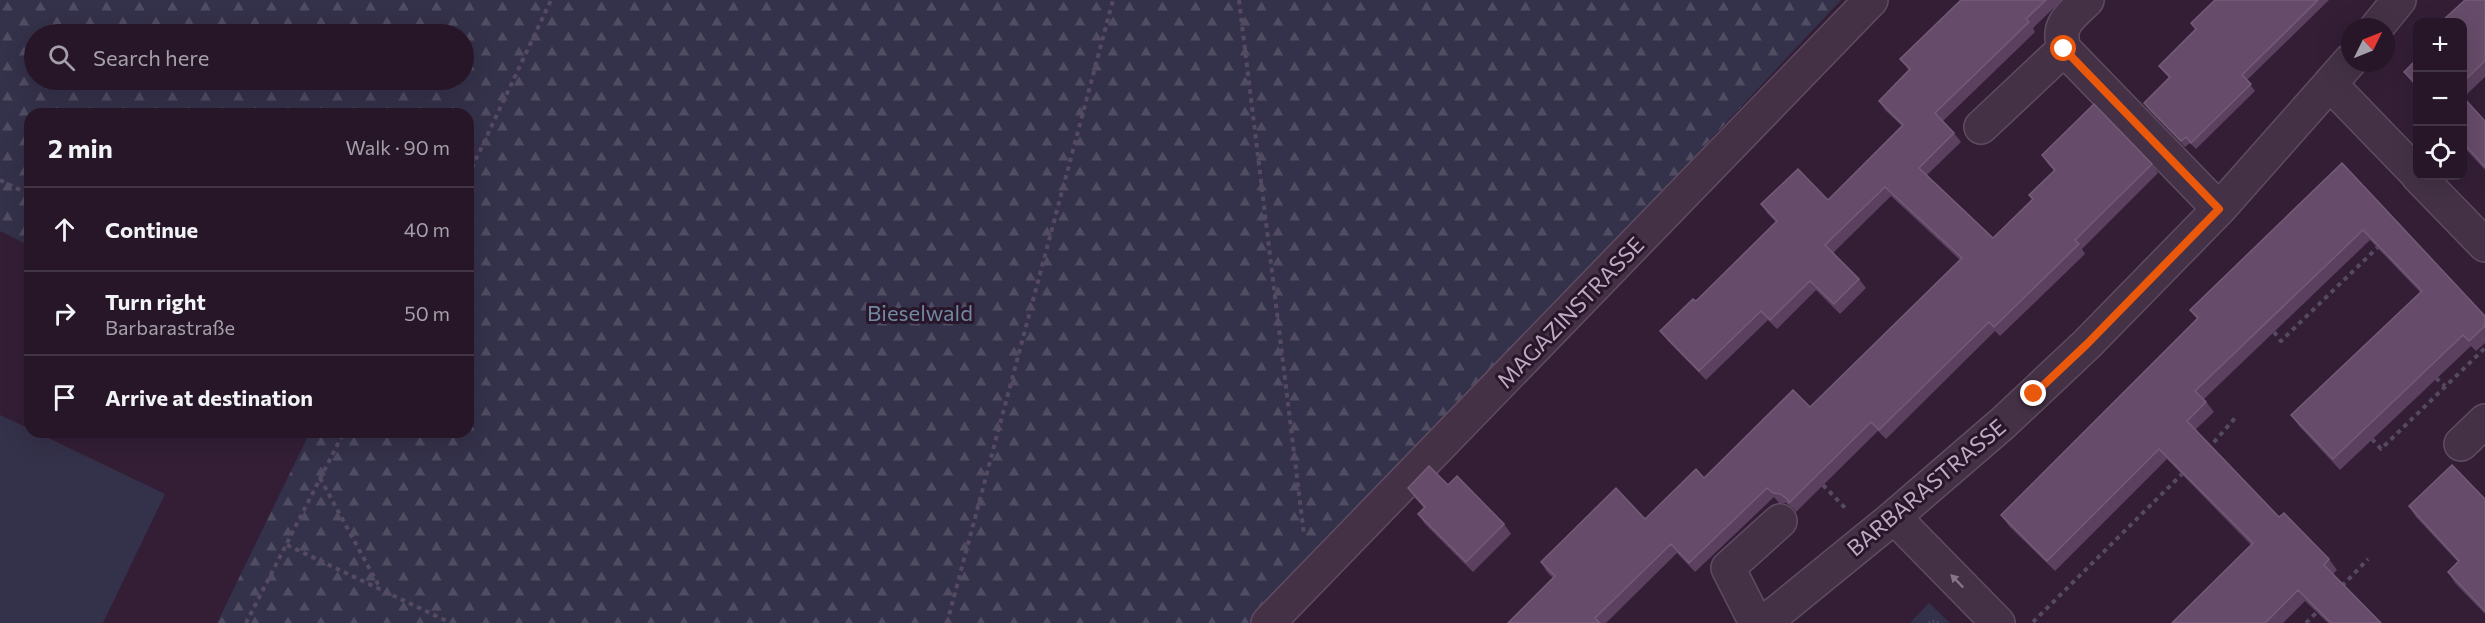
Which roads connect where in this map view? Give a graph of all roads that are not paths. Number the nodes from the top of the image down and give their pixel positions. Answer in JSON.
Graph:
{"nodes":[{"id":1,"x":1871,"y":0,"type":"edge"},
{"id":2,"x":2087,"y":0,"type":"edge"},
{"id":3,"x":2399,"y":0,"type":"edge"},
{"id":4,"x":2384,"y":18,"type":"edge"},
{"id":5,"x":2064,"y":49,"type":"junction"},
{"id":6,"x":2341,"y":73,"type":"edge"},
{"id":7,"x":1981,"y":127,"type":"dead end"},
{"id":8,"x":2413,"y":168,"type":"edge"},
{"id":9,"x":2423,"y":180,"type":"edge"},
{"id":10,"x":2219,"y":209,"type":"junction"},
{"id":11,"x":2485,"y":245,"type":"edge"},
{"id":12,"x":2485,"y":421,"type":"edge"},
{"id":13,"x":2461,"y":444,"type":"dead end"},
{"id":14,"x":1894,"y":517,"type":"junction"},
{"id":15,"x":1780,"y":521,"type":"dead end"},
{"id":16,"x":1268,"y":623,"type":"edge"},
{"id":17,"x":1756,"y":623,"type":"edge"},
{"id":18,"x":1764,"y":623,"type":"edge"},
{"id":19,"x":1998,"y":623,"type":"edge"}],
"edges":[{"from":1,"to":16,"type":"street","name":"MAGAZINSTRASSE"},
{"from":2,"to":5,"type":"street"},
{"from":3,"to":4,"type":"street"},
{"from":5,"to":7,"type":"street"},
{"from":5,"to":10,"type":"street"},
{"from":6,"to":8,"type":"street","name":"BARBARASTRASSE"},
{"from":6,"to":10,"type":"street","name":"BARBARASTRASSE"},
{"from":9,"to":11,"type":"street","name":"BARBARASTRASSE"},
{"from":10,"to":14,"type":"street","name":"BARBARASTRASSE"},
{"from":12,"to":13,"type":"street"},
{"from":14,"to":18,"type":"street","name":"BARBARASTRASSE"},
{"from":19,"to":14,"type":"street","one_way":true},
{"from":15,"to":17,"type":"street"}]}
